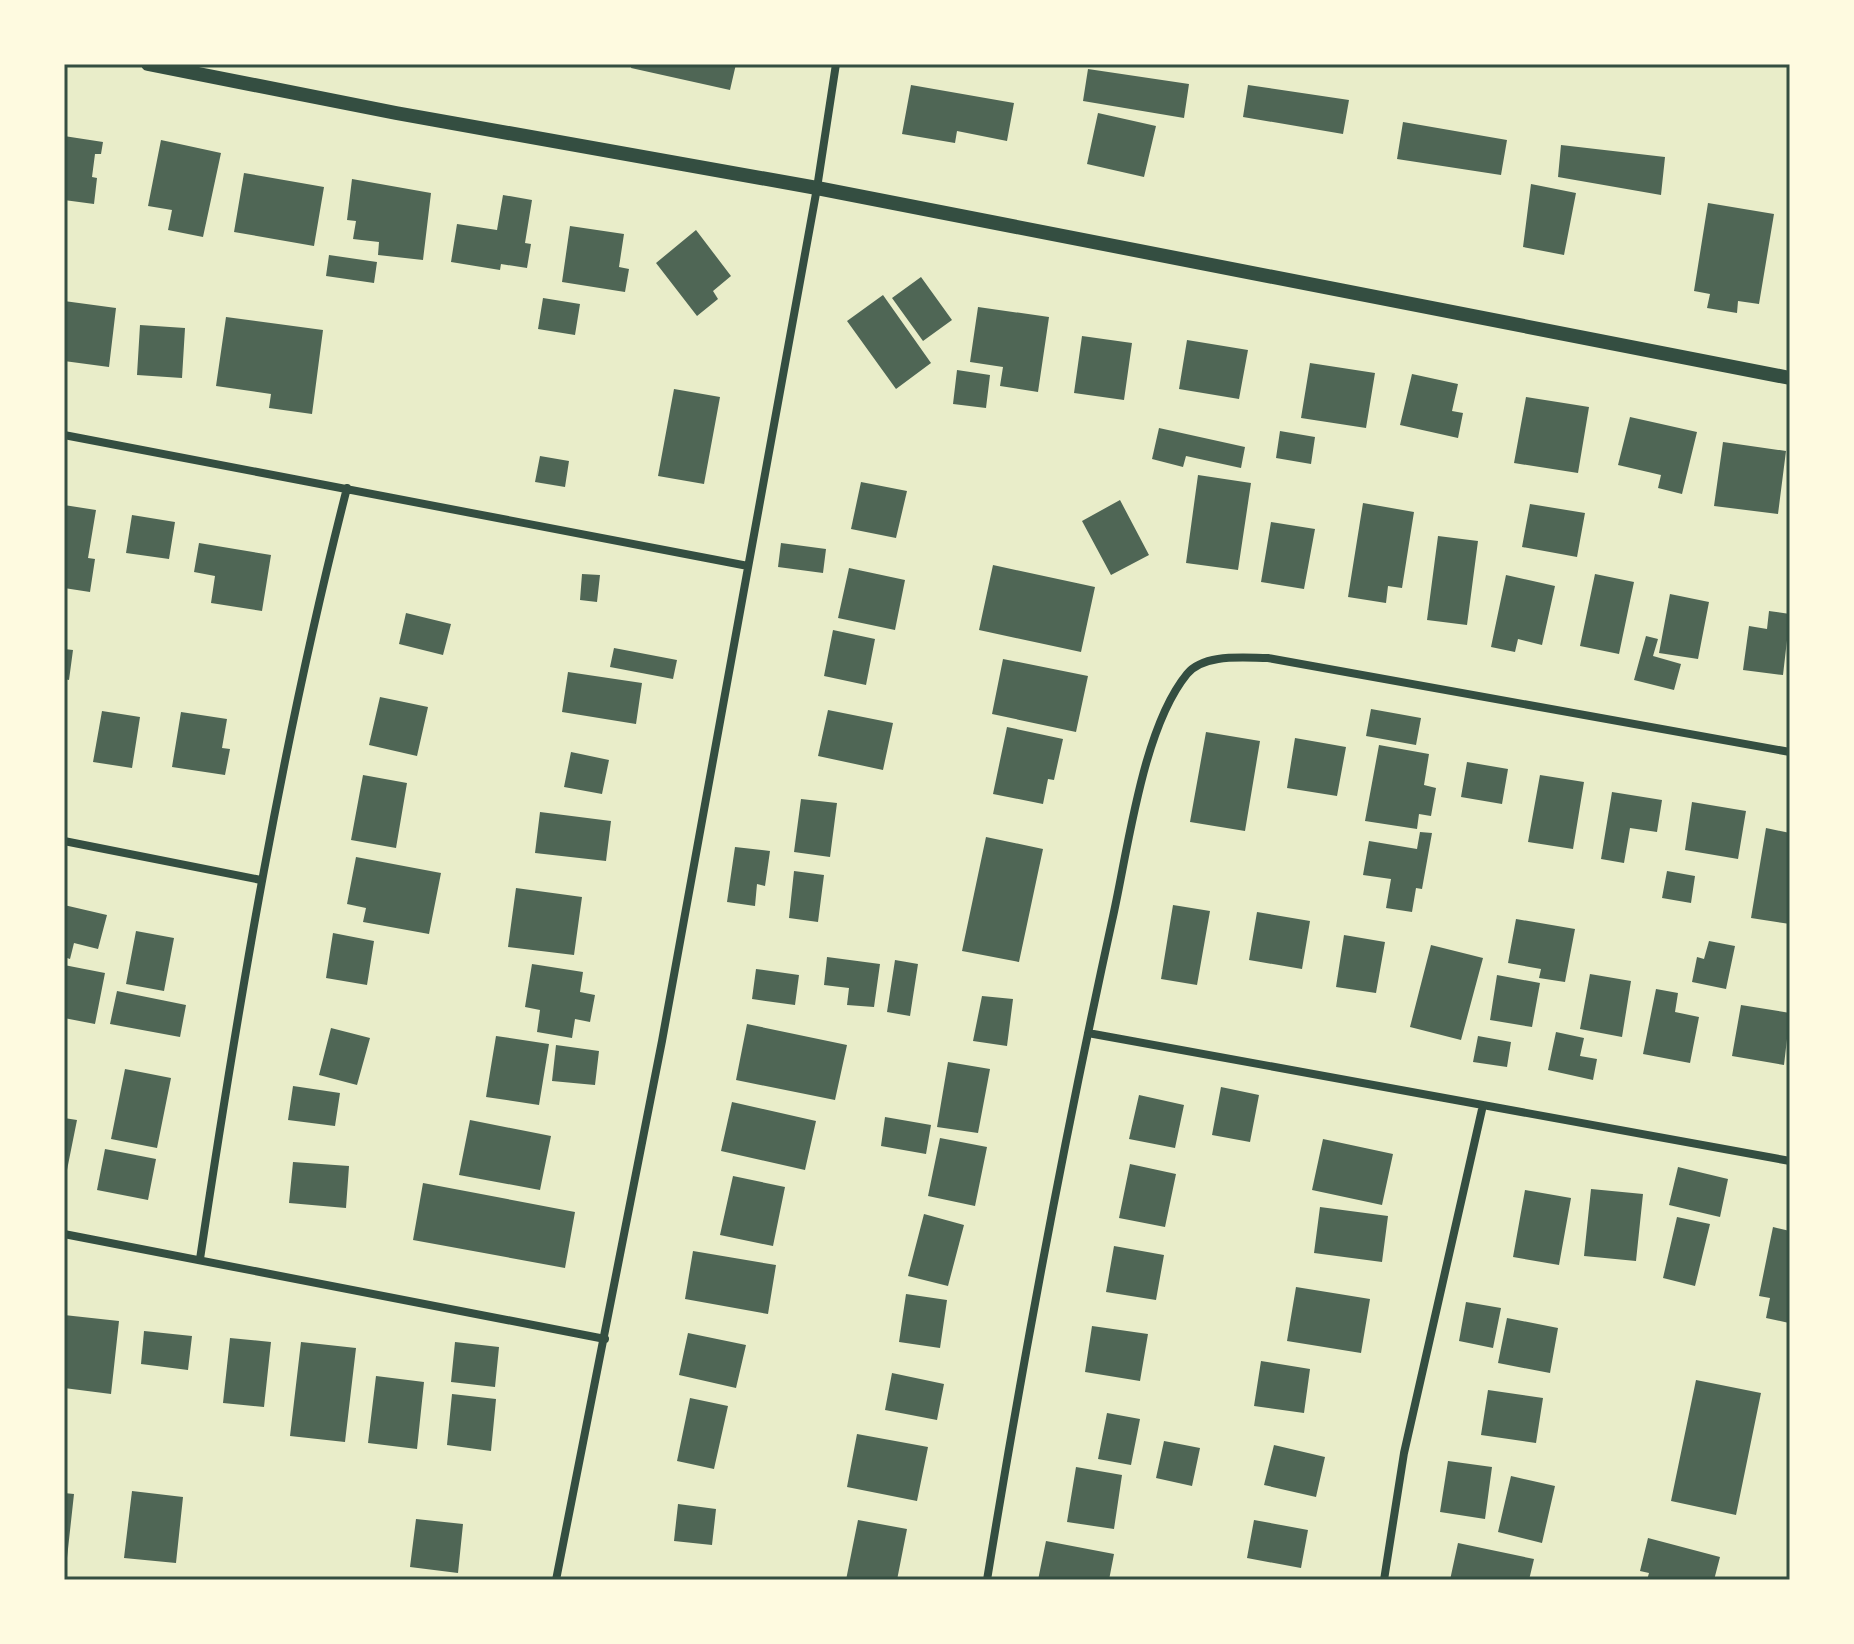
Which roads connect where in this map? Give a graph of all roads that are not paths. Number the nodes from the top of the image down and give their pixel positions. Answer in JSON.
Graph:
{"nodes":[{"id":1,"x":148,"y":64,"type":"edge"},
{"id":2,"x":836,"y":64,"type":"edge"},
{"id":3,"x":817,"y":188,"type":"junction"},
{"id":4,"x":1790,"y":378,"type":"edge"},
{"id":5,"x":64,"y":435,"type":"edge"},
{"id":6,"x":347,"y":488,"type":"junction"},
{"id":7,"x":748,"y":566,"type":"junction"},
{"id":8,"x":1790,"y":752,"type":"edge"},
{"id":9,"x":64,"y":841,"type":"edge"},
{"id":10,"x":261,"y":880,"type":"junction"},
{"id":11,"x":1088,"y":1033,"type":"junction"},
{"id":12,"x":1483,"y":1105,"type":"junction"},
{"id":13,"x":1790,"y":1161,"type":"edge"},
{"id":14,"x":64,"y":1234,"type":"edge"},
{"id":15,"x":200,"y":1259,"type":"junction"},
{"id":16,"x":605,"y":1339,"type":"junction"},
{"id":17,"x":556,"y":1580,"type":"edge"},
{"id":18,"x":987,"y":1580,"type":"edge"},
{"id":19,"x":1384,"y":1580,"type":"edge"}],
"edges":[{"from":1,"to":3,"type":"street"},
{"from":2,"to":3,"type":"street"},
{"from":3,"to":4,"type":"street"},
{"from":3,"to":7,"type":"street"},
{"from":5,"to":6,"type":"street"},
{"from":6,"to":7,"type":"street"},
{"from":6,"to":10,"type":"street"},
{"from":7,"to":16,"type":"street"},
{"from":8,"to":11,"type":"street"},
{"from":9,"to":10,"type":"street"},
{"from":10,"to":15,"type":"street"},
{"from":11,"to":12,"type":"street"},
{"from":11,"to":18,"type":"street"},
{"from":12,"to":13,"type":"street"},
{"from":12,"to":19,"type":"street"},
{"from":14,"to":15,"type":"street"},
{"from":15,"to":16,"type":"street"},
{"from":16,"to":17,"type":"street"}]}
